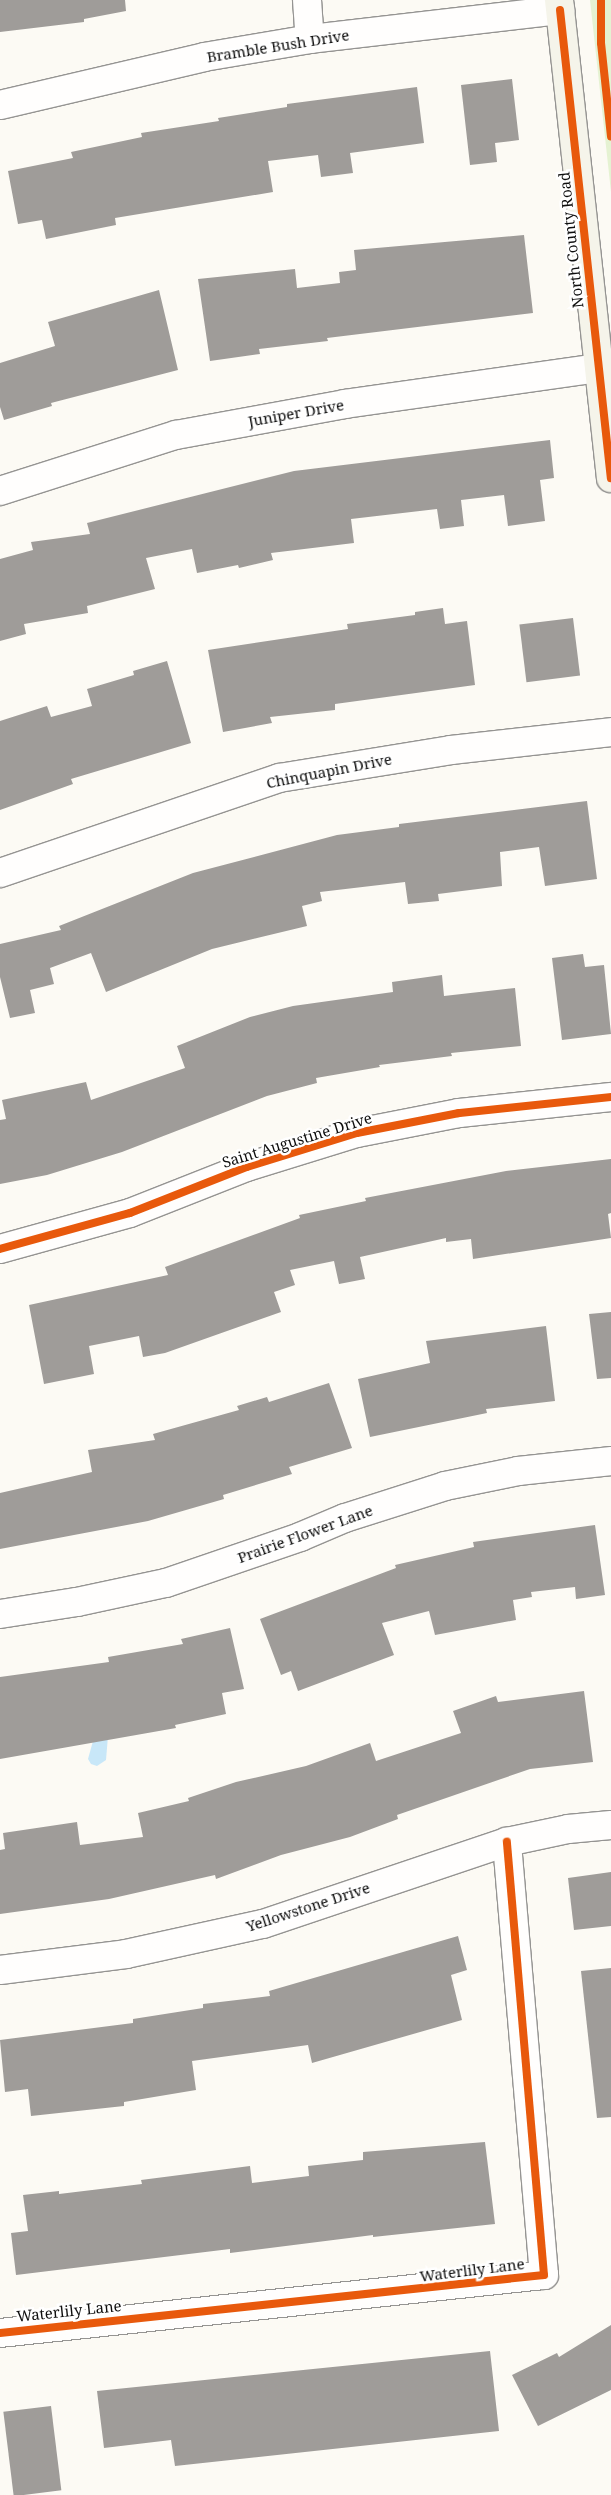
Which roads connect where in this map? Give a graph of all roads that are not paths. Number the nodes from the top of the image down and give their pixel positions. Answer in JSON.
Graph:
{"nodes":[{"id":1,"x":307,"y":0,"type":"edge"},
{"id":2,"x":560,"y":5,"type":"edge"},
{"id":3,"x":310,"y":39,"type":"junction"},
{"id":4,"x":0,"y":105,"type":"edge"},
{"id":5,"x":599,"y":368,"type":"junction"},
{"id":6,"x":611,"y":478,"type":"edge"},
{"id":7,"x":0,"y":491,"type":"edge"},
{"id":8,"x":611,"y":732,"type":"edge"},
{"id":9,"x":0,"y":873,"type":"edge"},
{"id":10,"x":611,"y":1097,"type":"edge"},
{"id":11,"x":0,"y":1249,"type":"edge"},
{"id":12,"x":611,"y":1461,"type":"edge"},
{"id":13,"x":0,"y":1614,"type":"edge"},
{"id":14,"x":611,"y":1825,"type":"edge"},
{"id":15,"x":506,"y":1842,"type":"junction"},
{"id":16,"x":0,"y":1970,"type":"edge"},
{"id":17,"x":0,"y":2333,"type":"edge"}],
"edges":[{"from":1,"to":3,"type":"street"},
{"from":2,"to":3,"type":"street","name":"Bramble Bush Drive"},
{"from":2,"to":5,"type":"street","name":"North County Road"},
{"from":3,"to":4,"type":"street","name":"Bramble Bush Drive"},
{"from":5,"to":6,"type":"street","name":"North County Road"},
{"from":5,"to":7,"type":"street","name":"Juniper Drive"},
{"from":8,"to":9,"type":"street","name":"Chinquapin Drive"},
{"from":10,"to":11,"type":"street","name":"Saint Augustine Drive"},
{"from":12,"to":13,"type":"street","name":"Prairie Flower Lane"},
{"from":14,"to":15,"type":"street","name":"Yellowstone Drive"},
{"from":15,"to":16,"type":"street","name":"Yellowstone Drive"},
{"from":15,"to":17,"type":"street","name":"Waterlily Lane"}]}
